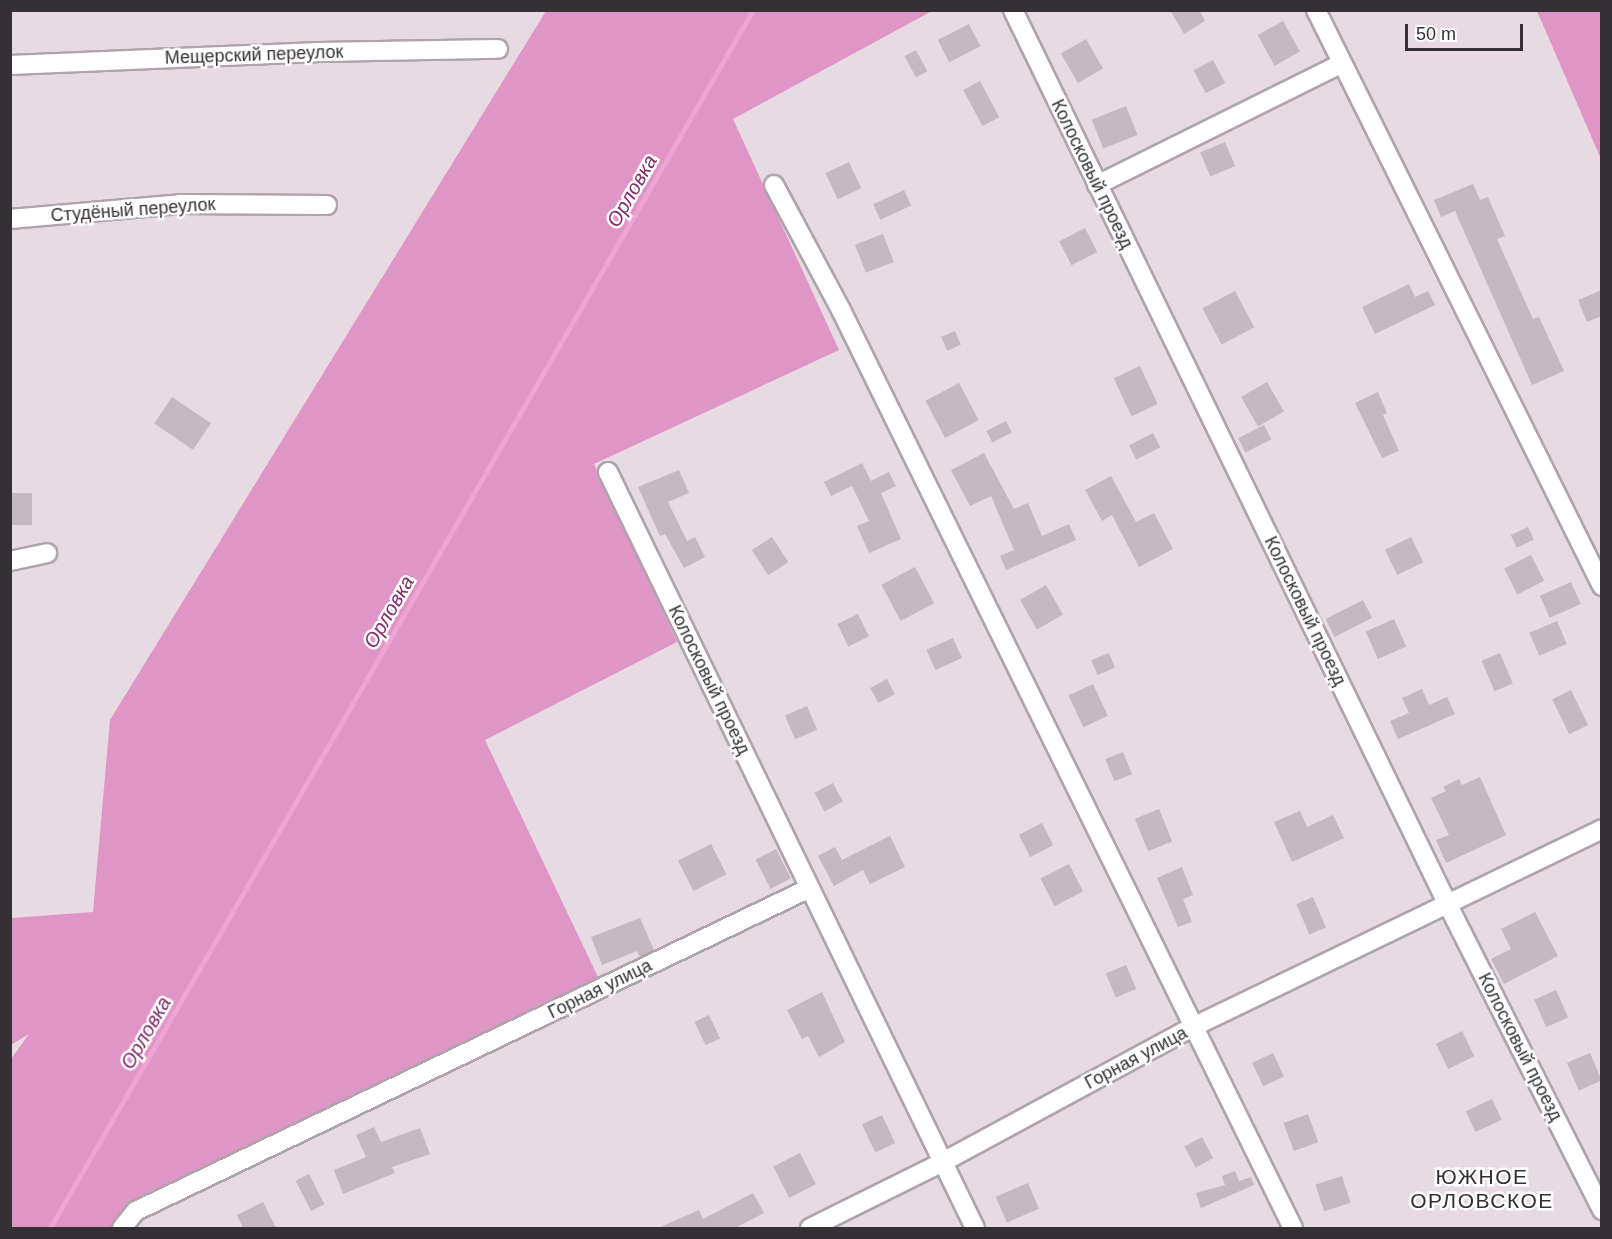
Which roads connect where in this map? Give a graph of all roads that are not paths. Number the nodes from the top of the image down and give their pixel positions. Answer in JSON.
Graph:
{"nodes":[{"id":1,"x":1013,"y":10,"type":"edge"},
{"id":2,"x":1316,"y":10,"type":"edge"},
{"id":3,"x":498,"y":49,"type":"dead end"},
{"id":4,"x":1341,"y":64,"type":"junction"},
{"id":5,"x":10,"y":65,"type":"edge"},
{"id":6,"x":774,"y":185,"type":"dead end"},
{"id":7,"x":1097,"y":185,"type":"junction"},
{"id":8,"x":327,"y":205,"type":"dead end"},
{"id":9,"x":10,"y":219,"type":"edge"},
{"id":10,"x":608,"y":472,"type":"dead end"},
{"id":11,"x":47,"y":553,"type":"dead end"},
{"id":12,"x":10,"y":561,"type":"edge"},
{"id":13,"x":1602,"y":586,"type":"edge"},
{"id":14,"x":1602,"y":829,"type":"edge"},
{"id":15,"x":810,"y":888,"type":"junction"},
{"id":16,"x":1448,"y":904,"type":"junction"},
{"id":17,"x":1195,"y":1026,"type":"junction"},
{"id":18,"x":943,"y":1162,"type":"junction"},
{"id":19,"x":1602,"y":1210,"type":"edge"},
{"id":20,"x":122,"y":1228,"type":"edge"},
{"id":21,"x":810,"y":1228,"type":"edge"},
{"id":22,"x":975,"y":1228,"type":"edge"},
{"id":23,"x":1293,"y":1228,"type":"edge"}],
"edges":[{"from":1,"to":7,"type":"street","name":"Колосковый проезд"},
{"from":2,"to":4,"type":"street"},
{"from":3,"to":5,"type":"street","name":"Мещерский переулок"},
{"from":4,"to":7,"type":"street"},
{"from":4,"to":13,"type":"street"},
{"from":6,"to":17,"type":"street"},
{"from":7,"to":16,"type":"street","name":"Колосковый проезд"},
{"from":8,"to":9,"type":"street","name":"Студёный переулок"},
{"from":10,"to":15,"type":"street","name":"Колосковый проезд"},
{"from":11,"to":12,"type":"street"},
{"from":14,"to":16,"type":"street"},
{"from":15,"to":18,"type":"street"},
{"from":15,"to":20,"type":"street","name":"Горная улица"},
{"from":16,"to":17,"type":"street"},
{"from":16,"to":19,"type":"street","name":"Колосковый проезд"},
{"from":17,"to":18,"type":"street","name":"Горная улица"},
{"from":17,"to":23,"type":"street","name":"Горная улица"},
{"from":18,"to":21,"type":"street","name":"Горная улица"},
{"from":18,"to":22,"type":"street"}]}
